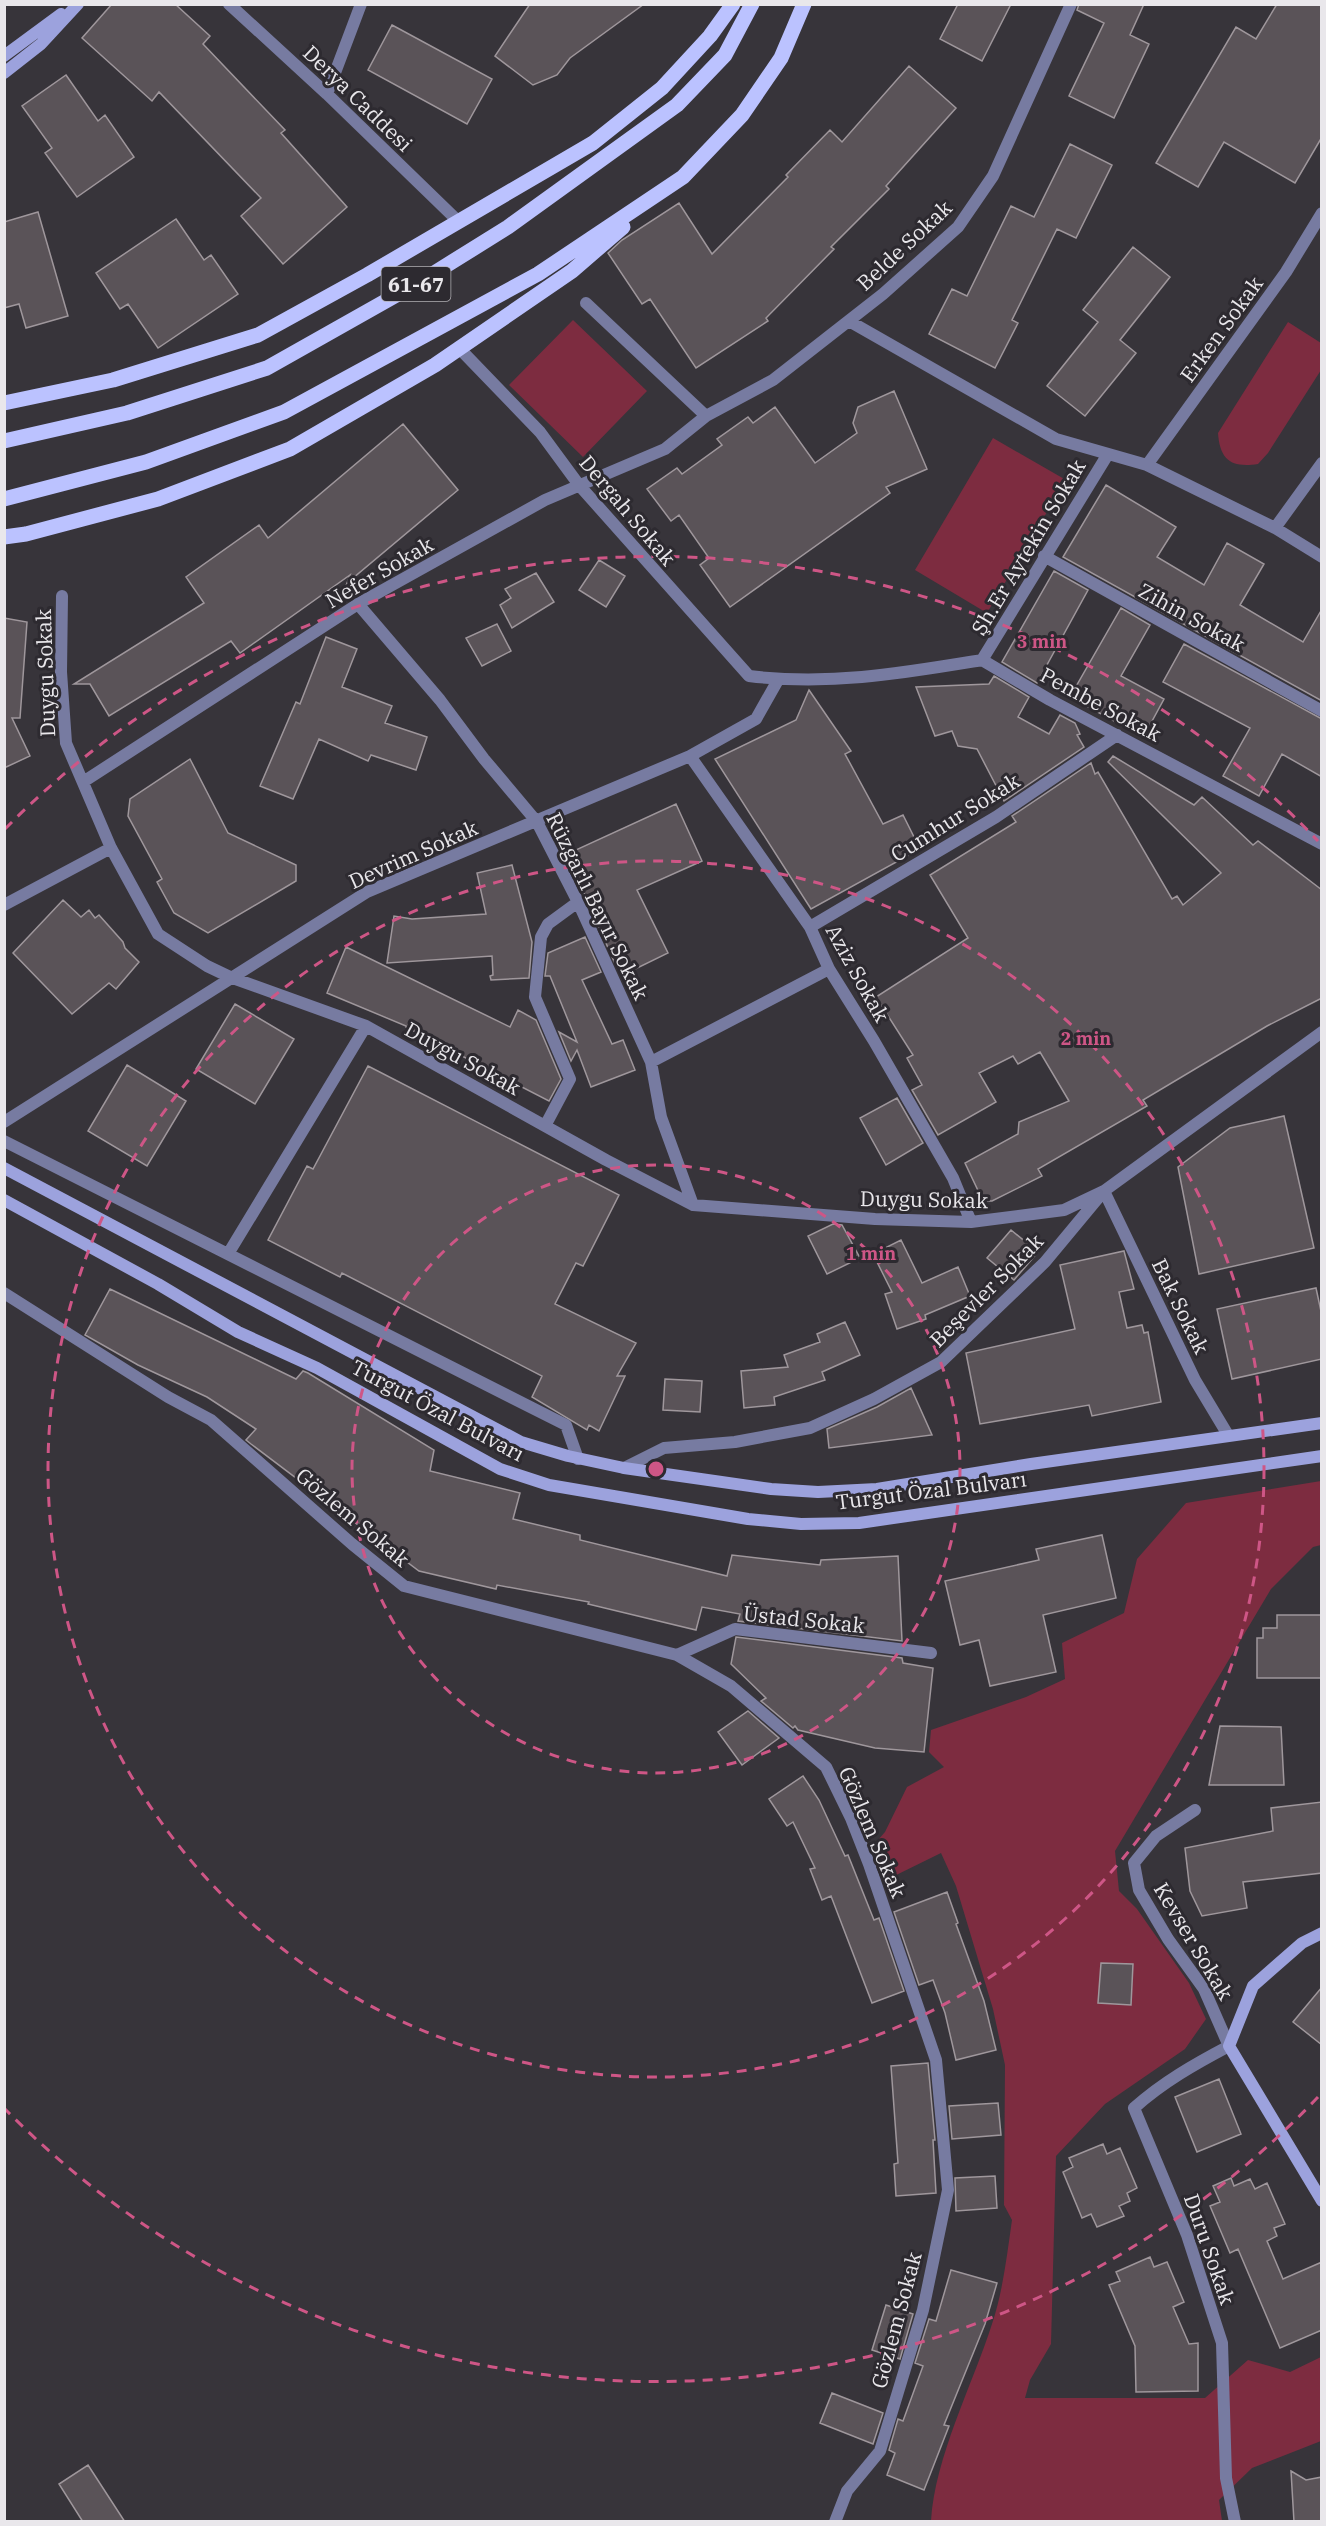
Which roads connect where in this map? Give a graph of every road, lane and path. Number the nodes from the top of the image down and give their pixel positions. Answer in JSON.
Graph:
{"nodes":[{"id":1,"x":76,"y":4,"type":"edge"},
{"id":2,"x":229,"y":4,"type":"edge"},
{"id":3,"x":361,"y":4,"type":"edge"},
{"id":4,"x":733,"y":4,"type":"edge"},
{"id":5,"x":752,"y":4,"type":"edge"},
{"id":6,"x":804,"y":4,"type":"edge"},
{"id":7,"x":1071,"y":4,"type":"edge"},
{"id":8,"x":4,"y":56,"type":"edge"},
{"id":9,"x":4,"y":73,"type":"edge"},
{"id":10,"x":327,"y":94,"type":"junction"},
{"id":11,"x":682,"y":177,"type":"junction"},
{"id":12,"x":1322,"y":213,"type":"edge"},
{"id":13,"x":459,"y":222,"type":"junction"},
{"id":14,"x":586,"y":303,"type":"dead end"},
{"id":15,"x":849,"y":321,"type":"junction"},
{"id":16,"x":459,"y":348,"type":"junction"},
{"id":17,"x":4,"y":403,"type":"edge"},
{"id":18,"x":706,"y":416,"type":"junction"},
{"id":19,"x":4,"y":441,"type":"edge"},
{"id":20,"x":1108,"y":454,"type":"junction"},
{"id":21,"x":1322,"y":464,"type":"edge"},
{"id":22,"x":1148,"y":465,"type":"junction"},
{"id":23,"x":579,"y":485,"type":"junction"},
{"id":24,"x":11,"y":498,"type":"edge"},
{"id":25,"x":1275,"y":528,"type":"junction"},
{"id":26,"x":4,"y":537,"type":"edge"},
{"id":27,"x":1044,"y":556,"type":"junction"},
{"id":28,"x":1322,"y":557,"type":"edge"},
{"id":29,"x":62,"y":596,"type":"dead end"},
{"id":30,"x":358,"y":604,"type":"junction"},
{"id":31,"x":982,"y":660,"type":"junction"},
{"id":32,"x":778,"y":680,"type":"junction"},
{"id":33,"x":1322,"y":711,"type":"edge"},
{"id":34,"x":1117,"y":735,"type":"junction"},
{"id":35,"x":690,"y":756,"type":"junction"},
{"id":36,"x":83,"y":782,"type":"junction"},
{"id":37,"x":537,"y":822,"type":"junction"},
{"id":38,"x":1322,"y":844,"type":"edge"},
{"id":39,"x":111,"y":848,"type":"junction"},
{"id":40,"x":578,"y":902,"type":"junction"},
{"id":41,"x":4,"y":905,"type":"edge"},
{"id":42,"x":810,"y":927,"type":"junction"},
{"id":43,"x":829,"y":969,"type":"junction"},
{"id":44,"x":230,"y":977,"type":"junction"},
{"id":45,"x":366,"y":1026,"type":"junction"},
{"id":46,"x":1322,"y":1032,"type":"edge"},
{"id":47,"x":651,"y":1062,"type":"junction"},
{"id":48,"x":4,"y":1122,"type":"edge"},
{"id":49,"x":545,"y":1126,"type":"junction"},
{"id":50,"x":4,"y":1141,"type":"edge"},
{"id":51,"x":4,"y":1168,"type":"edge"},
{"id":52,"x":1104,"y":1191,"type":"junction"},
{"id":53,"x":4,"y":1200,"type":"edge"},
{"id":54,"x":693,"y":1205,"type":"junction"},
{"id":55,"x":971,"y":1222,"type":"junction"},
{"id":56,"x":228,"y":1254,"type":"junction"},
{"id":57,"x":4,"y":1293,"type":"edge"},
{"id":58,"x":1322,"y":1423,"type":"edge"},
{"id":59,"x":1228,"y":1435,"type":"junction"},
{"id":60,"x":1322,"y":1456,"type":"edge"},
{"id":61,"x":578,"y":1459,"type":"junction"},
{"id":62,"x":624,"y":1468,"type":"junction"},
{"id":63,"x":932,"y":1653,"type":"dead end"},
{"id":64,"x":677,"y":1655,"type":"junction"},
{"id":65,"x":1195,"y":1810,"type":"dead end"},
{"id":66,"x":1322,"y":1934,"type":"edge"},
{"id":67,"x":1229,"y":2046,"type":"junction"},
{"id":68,"x":1322,"y":2201,"type":"edge"},
{"id":69,"x":835,"y":2522,"type":"edge"},
{"id":70,"x":1234,"y":2522,"type":"edge"}],
"edges":[{"from":1,"to":8,"type":"street"},
{"from":1,"to":9,"type":"street"},
{"from":2,"to":10,"type":"street","name":"Derya Caddesi"},
{"from":3,"to":10,"type":"street"},
{"from":4,"to":13,"type":"main road","number":"61-67"},
{"from":5,"to":19,"type":"main road","number":"61-67"},
{"from":6,"to":11,"type":"main road","number":"61-67"},
{"from":7,"to":15,"type":"street","name":"Belde Sokak"},
{"from":10,"to":13,"type":"street","name":"Derya Caddesi"},
{"from":11,"to":16,"type":"main road","number":"61-67"},
{"from":11,"to":24,"type":"main road","number":"61-67"},
{"from":12,"to":22,"type":"street","name":"Erken Sokak"},
{"from":13,"to":17,"type":"main road","number":"61-67"},
{"from":14,"to":18,"type":"street"},
{"from":15,"to":18,"type":"street","name":"Belde Sokak"},
{"from":15,"to":20,"type":"street"},
{"from":16,"to":23,"type":"street","name":"Dergah Sokak"},
{"from":16,"to":26,"type":"main road","number":"61-67"},
{"from":18,"to":23,"type":"street","name":"Nefer Sokak"},
{"from":20,"to":22,"type":"street"},
{"from":20,"to":27,"type":"street","name":"Şh.Er Aytekin Sokak"},
{"from":21,"to":25,"type":"street"},
{"from":22,"to":25,"type":"street"},
{"from":23,"to":30,"type":"street","name":"Nefer Sokak"},
{"from":23,"to":32,"type":"street","name":"Dergah Sokak"},
{"from":25,"to":28,"type":"street"},
{"from":27,"to":31,"type":"street","name":"Şh.Er Aytekin Sokak"},
{"from":27,"to":33,"type":"street","name":"Zihin Sokak"},
{"from":29,"to":36,"type":"street","name":"Duygu Sokak"},
{"from":30,"to":36,"type":"street","name":"Nefer Sokak"},
{"from":30,"to":37,"type":"street","name":"Rüzgarlı Bayır Sokak"},
{"from":31,"to":32,"type":"street"},
{"from":31,"to":34,"type":"street","name":"Pembe Sokak"},
{"from":32,"to":35,"type":"street","name":"Devrim Sokak"},
{"from":34,"to":38,"type":"street","name":"Pembe Sokak"},
{"from":34,"to":42,"type":"street","name":"Cumhur Sokak"},
{"from":35,"to":37,"type":"street","name":"Devrim Sokak"},
{"from":35,"to":42,"type":"street","name":"Aziz Sokak"},
{"from":36,"to":39,"type":"street","name":"Duygu Sokak"},
{"from":37,"to":40,"type":"street","name":"Rüzgarlı Bayır Sokak"},
{"from":37,"to":44,"type":"street","name":"Devrim Sokak"},
{"from":39,"to":41,"type":"street"},
{"from":39,"to":44,"type":"street","name":"Duygu Sokak"},
{"from":40,"to":47,"type":"street","name":"Rüzgarlı Bayır Sokak"},
{"from":40,"to":49,"type":"street"},
{"from":42,"to":43,"type":"street","name":"Aziz Sokak"},
{"from":43,"to":47,"type":"street"},
{"from":43,"to":55,"type":"street","name":"Aziz Sokak"},
{"from":44,"to":45,"type":"street","name":"Duygu Sokak"},
{"from":44,"to":48,"type":"street","name":"Devrim Sokak"},
{"from":45,"to":49,"type":"street","name":"Duygu Sokak"},
{"from":45,"to":56,"type":"street"},
{"from":46,"to":52,"type":"street","name":"Beşevler Sokak"},
{"from":47,"to":54,"type":"street","name":"Rüzgarlı Bayır Sokak"},
{"from":49,"to":54,"type":"street","name":"Duygu Sokak"},
{"from":50,"to":56,"type":"street"},
{"from":51,"to":61,"type":"street","name":"Turgut Özal Bulvarı"},
{"from":52,"to":55,"type":"street","name":"Duygu Sokak"},
{"from":52,"to":59,"type":"street","name":"Bak Sokak"},
{"from":52,"to":62,"type":"street","name":"Beşevler Sokak"},
{"from":53,"to":60,"type":"street","name":"Turgut Özal Bulvarı"},
{"from":54,"to":55,"type":"street","name":"Duygu Sokak"},
{"from":56,"to":61,"type":"street"},
{"from":57,"to":64,"type":"street","name":"Gözlem Sokak"},
{"from":58,"to":59,"type":"street","name":"Turgut Özal Bulvarı"},
{"from":59,"to":62,"type":"street","name":"Turgut Özal Bulvarı"},
{"from":61,"to":62,"type":"street","name":"Turgut Özal Bulvarı"},
{"from":63,"to":64,"type":"street","name":"Üstad Sokak"},
{"from":64,"to":69,"type":"street","name":"Gözlem Sokak"},
{"from":65,"to":67,"type":"street","name":"Kevser Sokak"},
{"from":66,"to":67,"type":"street"},
{"from":67,"to":68,"type":"street"},
{"from":67,"to":70,"type":"street","name":"Duru Sokak"}]}
